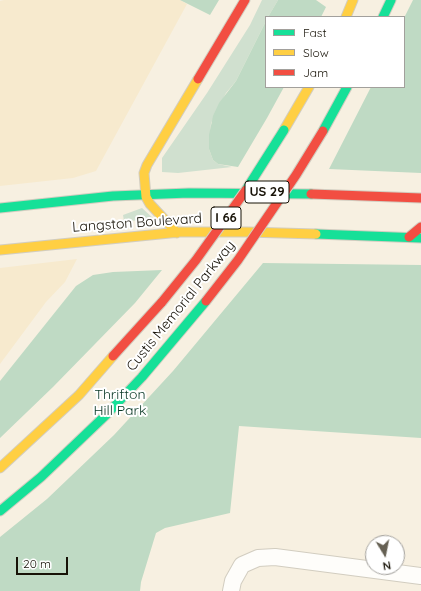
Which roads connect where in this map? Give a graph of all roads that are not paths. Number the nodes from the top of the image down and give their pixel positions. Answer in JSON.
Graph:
{"nodes":[{"id":1,"x":245,"y":0,"type":"edge"},
{"id":2,"x":354,"y":0,"type":"edge"},
{"id":3,"x":391,"y":0,"type":"edge"},
{"id":4,"x":346,"y":16,"type":"edge"},
{"id":5,"x":383,"y":16,"type":"edge"},
{"id":6,"x":308,"y":88,"type":"edge"},
{"id":7,"x":346,"y":88,"type":"edge"},
{"id":8,"x":145,"y":194,"type":"junction"},
{"id":9,"x":421,"y":198,"type":"edge"},
{"id":10,"x":0,"y":208,"type":"edge"},
{"id":11,"x":421,"y":227,"type":"edge"},
{"id":12,"x":177,"y":233,"type":"junction"},
{"id":13,"x":409,"y":237,"type":"junction"},
{"id":14,"x":421,"y":238,"type":"edge"},
{"id":15,"x":0,"y":250,"type":"edge"},
{"id":16,"x":0,"y":468,"type":"edge"},
{"id":17,"x":0,"y":511,"type":"edge"},
{"id":18,"x":421,"y":576,"type":"edge"},
{"id":19,"x":231,"y":591,"type":"edge"}],
"edges":[{"from":1,"to":8,"type":"main road"},
{"from":2,"to":4,"type":"main road"},
{"from":3,"to":5,"type":"main road"},
{"from":6,"to":16,"type":"main road","name":"Custis Memorial Parkway","number":"I 66","bridge":true},
{"from":7,"to":17,"type":"main road","name":"Custis Memorial Parkway","number":"I 66","bridge":true},
{"from":8,"to":9,"type":"main road","name":"Langston Boulevard","number":"US 29"},
{"from":8,"to":10,"type":"main road","name":"Langston Boulevard","number":"US 29"},
{"from":8,"to":12,"type":"main road"},
{"from":11,"to":13,"type":"main road"},
{"from":12,"to":13,"type":"main road","name":"Langston Boulevard"},
{"from":12,"to":15,"type":"main road","name":"Langston Boulevard"},
{"from":13,"to":14,"type":"main road","name":"Langston Boulevard"},
{"from":18,"to":19,"type":"street"}]}
